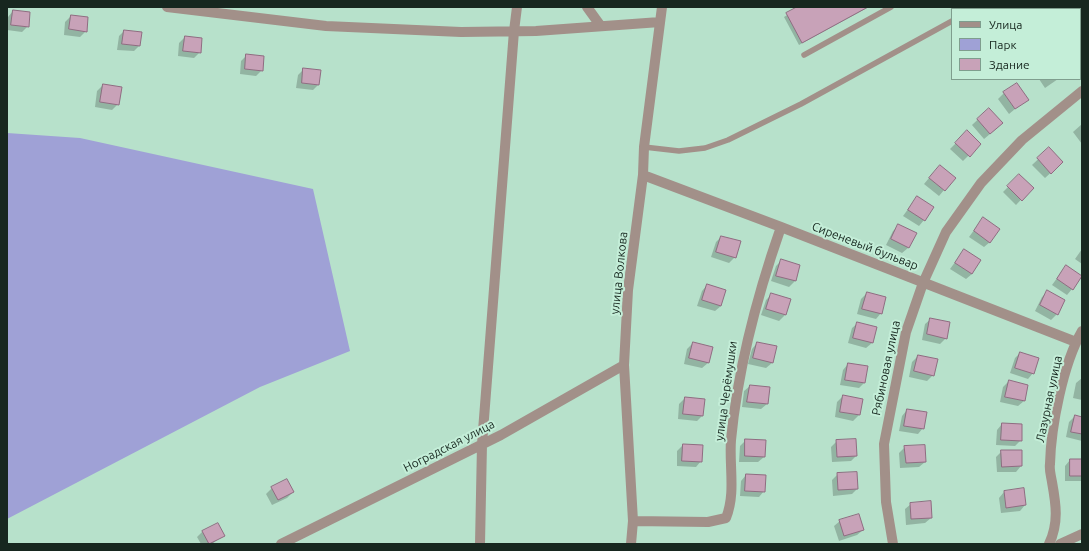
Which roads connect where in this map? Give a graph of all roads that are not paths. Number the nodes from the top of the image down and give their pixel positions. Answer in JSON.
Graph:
{"nodes":[{"id":1,"x":167,"y":7,"type":"edge"},
{"id":2,"x":517,"y":7,"type":"edge"},
{"id":3,"x":587,"y":7,"type":"edge"},
{"id":4,"x":662,"y":7,"type":"edge"},
{"id":5,"x":891,"y":7,"type":"edge"},
{"id":6,"x":660,"y":22,"type":"junction"},
{"id":7,"x":951,"y":22,"type":"edge"},
{"id":8,"x":600,"y":25,"type":"junction"},
{"id":9,"x":514,"y":31,"type":"junction"},
{"id":10,"x":804,"y":55,"type":"dead end"},
{"id":11,"x":1082,"y":92,"type":"edge"},
{"id":12,"x":644,"y":147,"type":"junction"},
{"id":13,"x":644,"y":176,"type":"junction"},
{"id":14,"x":781,"y":227,"type":"junction"},
{"id":15,"x":923,"y":283,"type":"junction"},
{"id":16,"x":1082,"y":331,"type":"edge"},
{"id":17,"x":1076,"y":342,"type":"junction"},
{"id":18,"x":624,"y":365,"type":"junction"},
{"id":19,"x":482,"y":444,"type":"junction"},
{"id":20,"x":633,"y":521,"type":"junction"},
{"id":21,"x":1082,"y":534,"type":"edge"},
{"id":22,"x":281,"y":544,"type":"edge"},
{"id":23,"x":480,"y":544,"type":"edge"},
{"id":24,"x":631,"y":544,"type":"edge"},
{"id":25,"x":894,"y":544,"type":"edge"},
{"id":26,"x":1049,"y":544,"type":"edge"},
{"id":27,"x":1060,"y":544,"type":"edge"}],
"edges":[{"from":1,"to":9,"type":"street"},
{"from":2,"to":9,"type":"street"},
{"from":3,"to":8,"type":"street"},
{"from":4,"to":6,"type":"street","name":"улица Волкова"},
{"from":5,"to":10,"type":"lane"},
{"from":6,"to":8,"type":"street"},
{"from":6,"to":12,"type":"street","name":"улица Волкова"},
{"from":7,"to":12,"type":"lane"},
{"from":8,"to":9,"type":"street"},
{"from":9,"to":19,"type":"street"},
{"from":11,"to":15,"type":"street","name":"Рябиновая улица"},
{"from":12,"to":13,"type":"street","name":"улица Волкова"},
{"from":13,"to":14,"type":"street","name":"Сиреневый бульвар"},
{"from":13,"to":18,"type":"street","name":"улица Волкова"},
{"from":14,"to":15,"type":"street","name":"Сиреневый бульвар"},
{"from":14,"to":20,"type":"street","name":"улица Черёмушки"},
{"from":15,"to":17,"type":"street","name":"Сиреневый бульвар"},
{"from":15,"to":25,"type":"street","name":"Рябиновая улица"},
{"from":16,"to":17,"type":"street","name":"Лазурная улица"},
{"from":17,"to":26,"type":"street","name":"Лазурная улица"},
{"from":18,"to":19,"type":"street","name":"Ноградская улица"},
{"from":18,"to":20,"type":"street","name":"улица Волкова"},
{"from":19,"to":22,"type":"street","name":"Ноградская улица"},
{"from":19,"to":23,"type":"street"},
{"from":20,"to":24,"type":"street","name":"улица Волкова"},
{"from":21,"to":27,"type":"street"}]}
